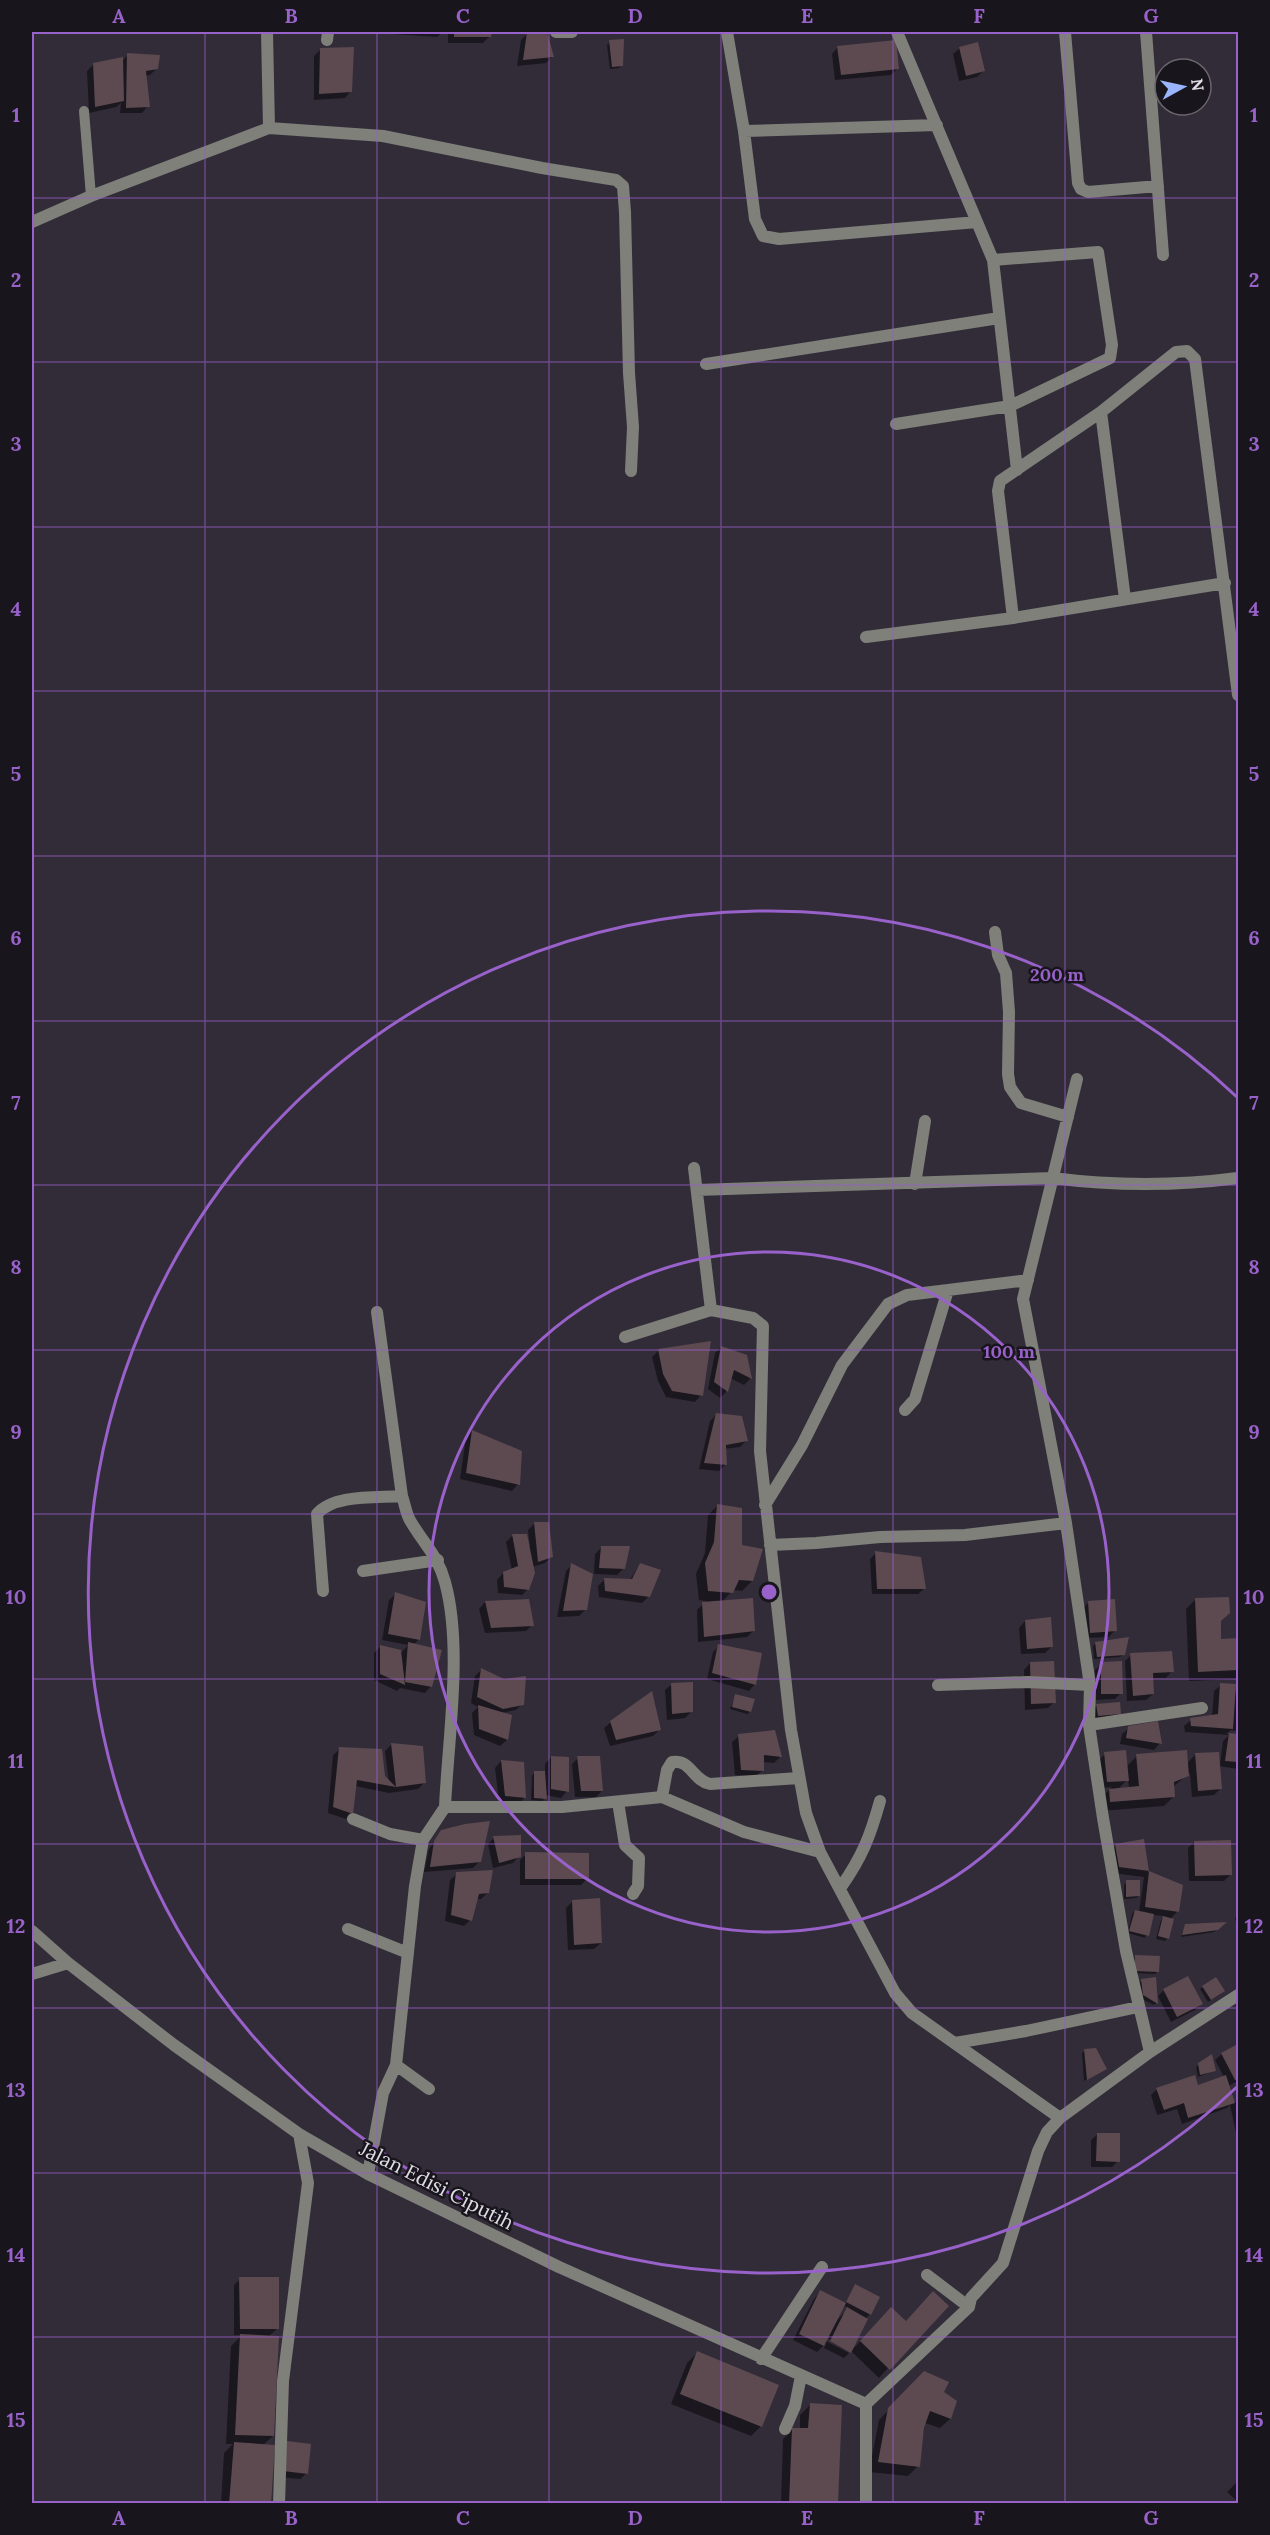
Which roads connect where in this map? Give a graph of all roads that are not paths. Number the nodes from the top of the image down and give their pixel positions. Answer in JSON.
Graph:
{"nodes":[{"id":1,"x":267,"y":32,"type":"edge"},
{"id":2,"x":556,"y":32,"type":"edge"},
{"id":3,"x":572,"y":32,"type":"edge"},
{"id":4,"x":727,"y":32,"type":"edge"},
{"id":5,"x":897,"y":32,"type":"edge"},
{"id":6,"x":1065,"y":32,"type":"edge"},
{"id":7,"x":1146,"y":32,"type":"edge"},
{"id":8,"x":84,"y":111,"type":"dead end"},
{"id":9,"x":937,"y":125,"type":"junction"},
{"id":10,"x":269,"y":128,"type":"junction"},
{"id":11,"x":744,"y":131,"type":"junction"},
{"id":12,"x":1158,"y":186,"type":"junction"},
{"id":13,"x":91,"y":196,"type":"junction"},
{"id":14,"x":32,"y":222,"type":"edge"},
{"id":15,"x":976,"y":222,"type":"junction"},
{"id":16,"x":1163,"y":255,"type":"dead end"},
{"id":17,"x":993,"y":260,"type":"junction"},
{"id":18,"x":999,"y":318,"type":"junction"},
{"id":19,"x":706,"y":364,"type":"dead end"},
{"id":20,"x":1010,"y":406,"type":"junction"},
{"id":21,"x":1101,"y":412,"type":"junction"},
{"id":22,"x":896,"y":424,"type":"dead end"},
{"id":23,"x":1017,"y":470,"type":"junction"},
{"id":24,"x":631,"y":471,"type":"dead end"},
{"id":25,"x":1225,"y":583,"type":"junction"},
{"id":26,"x":1125,"y":599,"type":"junction"},
{"id":27,"x":1012,"y":618,"type":"junction"},
{"id":28,"x":866,"y":637,"type":"dead end"},
{"id":29,"x":1239,"y":695,"type":"edge"},
{"id":30,"x":995,"y":932,"type":"dead end"},
{"id":31,"x":1077,"y":1079,"type":"dead end"},
{"id":32,"x":1068,"y":1118,"type":"junction"},
{"id":33,"x":926,"y":1121,"type":"dead end"},
{"id":34,"x":694,"y":1168,"type":"dead end"},
{"id":35,"x":1239,"y":1178,"type":"edge"},
{"id":36,"x":1053,"y":1179,"type":"junction"},
{"id":37,"x":915,"y":1184,"type":"junction"},
{"id":38,"x":697,"y":1190,"type":"junction"},
{"id":39,"x":1028,"y":1280,"type":"junction"},
{"id":40,"x":948,"y":1290,"type":"junction"},
{"id":41,"x":711,"y":1310,"type":"junction"},
{"id":42,"x":377,"y":1312,"type":"dead end"},
{"id":43,"x":625,"y":1337,"type":"dead end"},
{"id":44,"x":905,"y":1410,"type":"dead end"},
{"id":45,"x":402,"y":1496,"type":"junction"},
{"id":46,"x":765,"y":1505,"type":"junction"},
{"id":47,"x":1066,"y":1524,"type":"junction"},
{"id":48,"x":770,"y":1545,"type":"junction"},
{"id":49,"x":438,"y":1560,"type":"junction"},
{"id":50,"x":363,"y":1570,"type":"dead end"},
{"id":51,"x":323,"y":1591,"type":"dead end"},
{"id":52,"x":1090,"y":1684,"type":"junction"},
{"id":53,"x":938,"y":1685,"type":"dead end"},
{"id":54,"x":1202,"y":1708,"type":"dead end"},
{"id":55,"x":1089,"y":1725,"type":"junction"},
{"id":56,"x":799,"y":1778,"type":"junction"},
{"id":57,"x":662,"y":1797,"type":"junction"},
{"id":58,"x":880,"y":1801,"type":"dead end"},
{"id":59,"x":618,"y":1802,"type":"junction"},
{"id":60,"x":445,"y":1807,"type":"junction"},
{"id":61,"x":353,"y":1819,"type":"dead end"},
{"id":62,"x":423,"y":1840,"type":"junction"},
{"id":63,"x":820,"y":1852,"type":"junction"},
{"id":64,"x":841,"y":1887,"type":"junction"},
{"id":65,"x":633,"y":1894,"type":"dead end"},
{"id":66,"x":348,"y":1929,"type":"dead end"},
{"id":67,"x":32,"y":1931,"type":"edge"},
{"id":68,"x":408,"y":1953,"type":"junction"},
{"id":69,"x":68,"y":1964,"type":"junction"},
{"id":70,"x":32,"y":1974,"type":"edge"},
{"id":71,"x":1239,"y":1995,"type":"edge"},
{"id":72,"x":1138,"y":2007,"type":"junction"},
{"id":73,"x":955,"y":2043,"type":"junction"},
{"id":74,"x":1150,"y":2052,"type":"junction"},
{"id":75,"x":396,"y":2065,"type":"junction"},
{"id":76,"x":429,"y":2089,"type":"dead end"},
{"id":77,"x":1060,"y":2118,"type":"junction"},
{"id":78,"x":299,"y":2134,"type":"junction"},
{"id":79,"x":368,"y":2174,"type":"junction"},
{"id":80,"x":822,"y":2267,"type":"dead end"},
{"id":81,"x":927,"y":2275,"type":"dead end"},
{"id":82,"x":969,"y":2307,"type":"junction"},
{"id":83,"x":761,"y":2359,"type":"junction"},
{"id":84,"x":801,"y":2376,"type":"junction"},
{"id":85,"x":866,"y":2404,"type":"junction"},
{"id":86,"x":785,"y":2429,"type":"dead end"},
{"id":87,"x":279,"y":2504,"type":"edge"},
{"id":88,"x":866,"y":2504,"type":"edge"}],
"edges":[{"from":1,"to":10,"type":"street"},
{"from":2,"to":3,"type":"street"},
{"from":4,"to":11,"type":"street"},
{"from":5,"to":9,"type":"street"},
{"from":6,"to":12,"type":"street"},
{"from":7,"to":12,"type":"street"},
{"from":8,"to":13,"type":"lane"},
{"from":9,"to":11,"type":"street"},
{"from":9,"to":15,"type":"street"},
{"from":10,"to":13,"type":"street"},
{"from":10,"to":24,"type":"street"},
{"from":11,"to":15,"type":"street"},
{"from":12,"to":16,"type":"street"},
{"from":13,"to":14,"type":"street"},
{"from":15,"to":17,"type":"street"},
{"from":17,"to":18,"type":"street"},
{"from":17,"to":20,"type":"street"},
{"from":18,"to":19,"type":"street"},
{"from":18,"to":20,"type":"street"},
{"from":20,"to":22,"type":"street"},
{"from":20,"to":23,"type":"street"},
{"from":21,"to":23,"type":"street"},
{"from":21,"to":25,"type":"street"},
{"from":21,"to":26,"type":"street"},
{"from":23,"to":27,"type":"street"},
{"from":25,"to":26,"type":"street"},
{"from":25,"to":29,"type":"street"},
{"from":26,"to":27,"type":"street"},
{"from":27,"to":28,"type":"street"},
{"from":30,"to":32,"type":"street"},
{"from":31,"to":32,"type":"street"},
{"from":32,"to":36,"type":"street"},
{"from":33,"to":37,"type":"street"},
{"from":34,"to":38,"type":"street"},
{"from":35,"to":36,"type":"street"},
{"from":36,"to":37,"type":"street"},
{"from":36,"to":39,"type":"street"},
{"from":37,"to":38,"type":"street"},
{"from":38,"to":41,"type":"street"},
{"from":39,"to":40,"type":"street"},
{"from":39,"to":47,"type":"street"},
{"from":40,"to":44,"type":"street"},
{"from":40,"to":46,"type":"street"},
{"from":41,"to":43,"type":"street"},
{"from":41,"to":46,"type":"street"},
{"from":42,"to":45,"type":"street"},
{"from":45,"to":49,"type":"street"},
{"from":45,"to":51,"type":"street"},
{"from":46,"to":48,"type":"street"},
{"from":47,"to":48,"type":"street"},
{"from":47,"to":52,"type":"street"},
{"from":48,"to":56,"type":"street"},
{"from":49,"to":50,"type":"street"},
{"from":49,"to":60,"type":"street"},
{"from":52,"to":53,"type":"street"},
{"from":52,"to":55,"type":"street"},
{"from":54,"to":55,"type":"street"},
{"from":55,"to":72,"type":"street"},
{"from":56,"to":57,"type":"street"},
{"from":56,"to":63,"type":"street"},
{"from":57,"to":59,"type":"street"},
{"from":57,"to":63,"type":"street"},
{"from":58,"to":64,"type":"street"},
{"from":59,"to":60,"type":"street"},
{"from":59,"to":65,"type":"street"},
{"from":60,"to":62,"type":"street"},
{"from":61,"to":62,"type":"street"},
{"from":62,"to":68,"type":"street"},
{"from":63,"to":64,"type":"street"},
{"from":64,"to":73,"type":"street"},
{"from":66,"to":68,"type":"street"},
{"from":67,"to":69,"type":"street","name":"Jalan Edisi Ciputih"},
{"from":68,"to":75,"type":"street"},
{"from":69,"to":70,"type":"street"},
{"from":69,"to":78,"type":"street","name":"Jalan Edisi Ciputih"},
{"from":71,"to":74,"type":"street"},
{"from":72,"to":73,"type":"street"},
{"from":72,"to":74,"type":"street"},
{"from":73,"to":77,"type":"street"},
{"from":74,"to":77,"type":"street"},
{"from":75,"to":76,"type":"street"},
{"from":75,"to":79,"type":"street"},
{"from":77,"to":82,"type":"street"},
{"from":78,"to":79,"type":"street","name":"Jalan Edisi Ciputih"},
{"from":78,"to":87,"type":"street"},
{"from":79,"to":83,"type":"street","name":"Jalan Edisi Ciputih"},
{"from":80,"to":83,"type":"street"},
{"from":81,"to":82,"type":"street"},
{"from":82,"to":85,"type":"street"},
{"from":83,"to":84,"type":"street","name":"Jalan Edisi Ciputih"},
{"from":84,"to":85,"type":"street","name":"Jalan Edisi Ciputih"},
{"from":84,"to":86,"type":"street"},
{"from":85,"to":88,"type":"street"}]}
